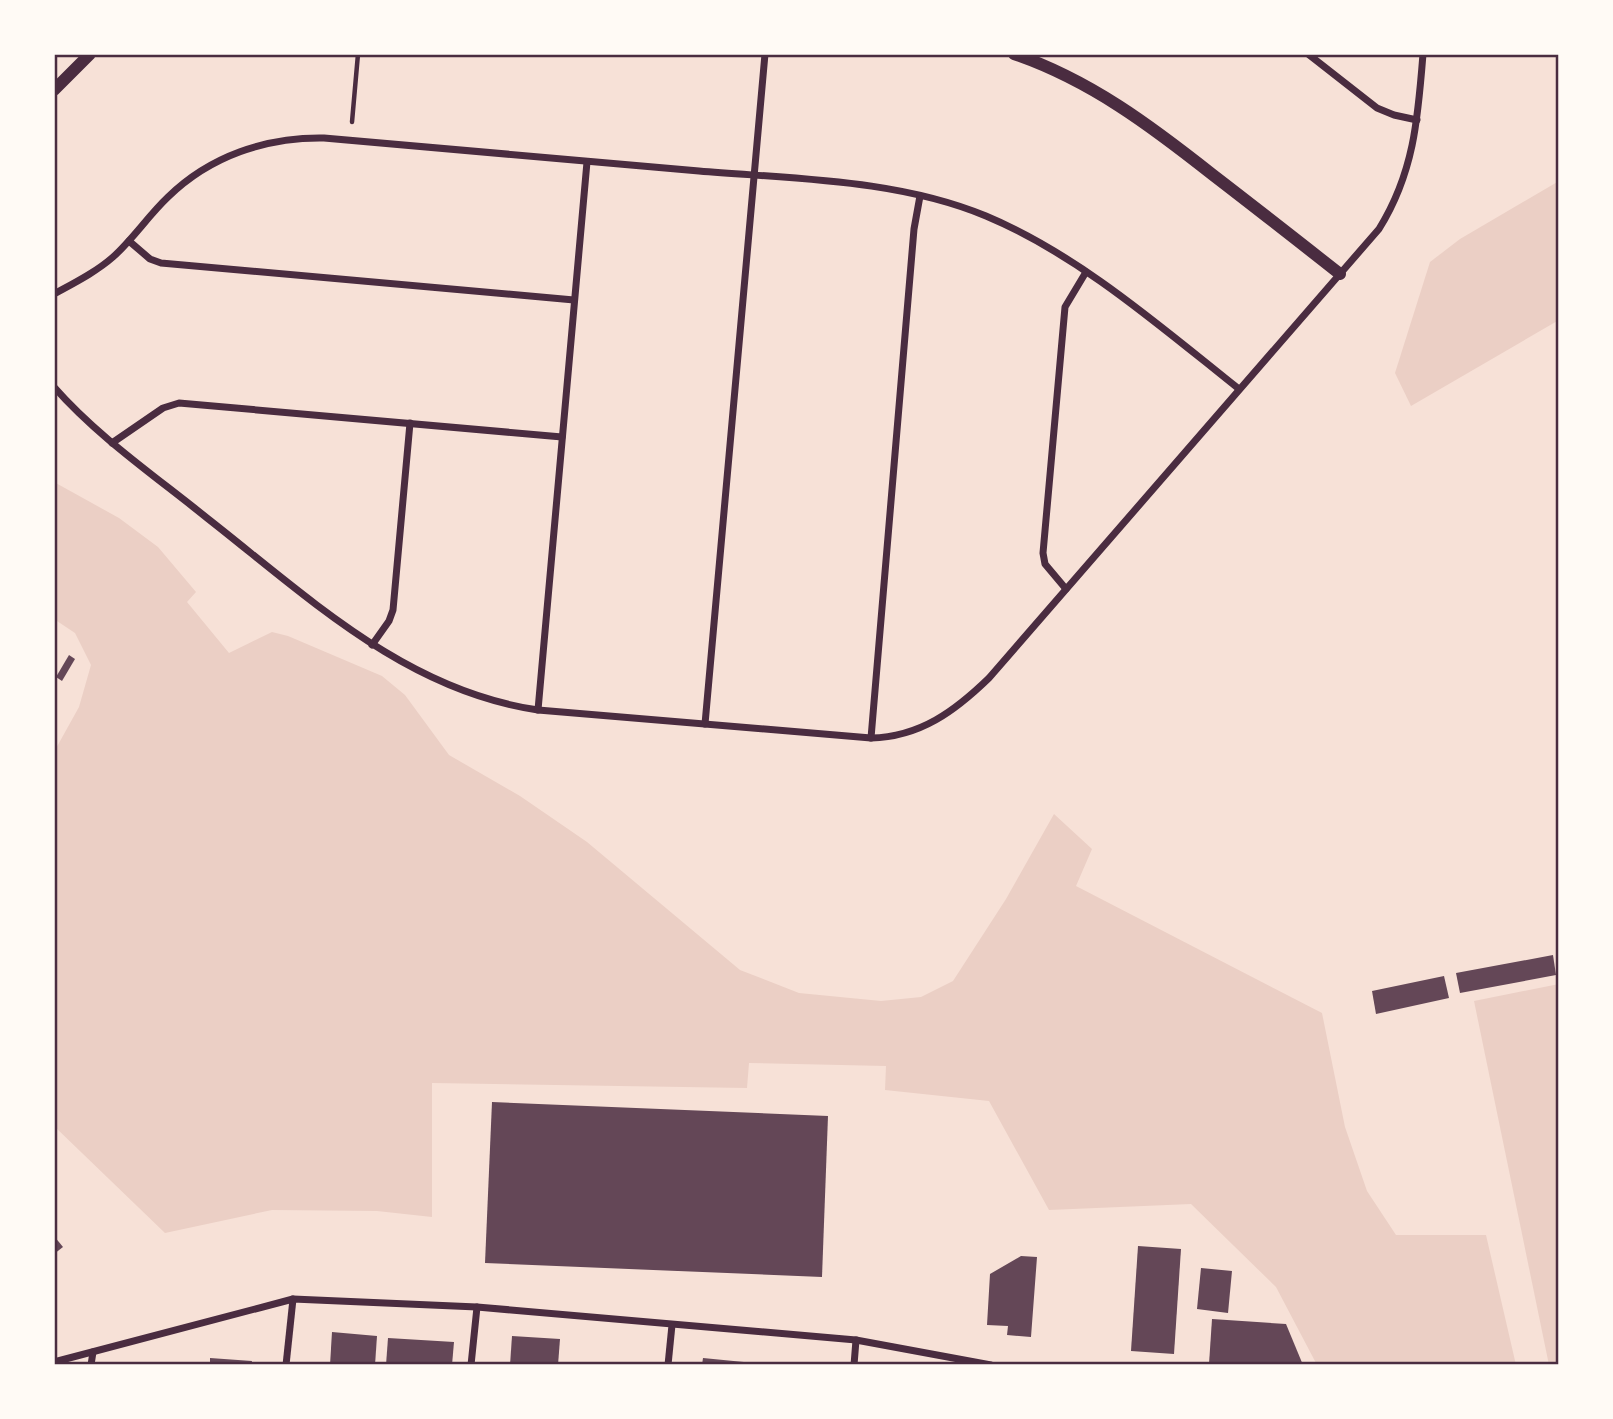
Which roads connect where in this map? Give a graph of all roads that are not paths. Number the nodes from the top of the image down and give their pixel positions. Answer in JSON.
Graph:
{"nodes":[{"id":1,"x":90,"y":54,"type":"edge"},
{"id":2,"x":765,"y":54,"type":"edge"},
{"id":3,"x":1014,"y":54,"type":"edge"},
{"id":4,"x":1308,"y":54,"type":"edge"},
{"id":5,"x":1423,"y":54,"type":"edge"},
{"id":6,"x":54,"y":90,"type":"edge"},
{"id":7,"x":1417,"y":120,"type":"junction"},
{"id":8,"x":587,"y":162,"type":"junction"},
{"id":9,"x":754,"y":176,"type":"junction"},
{"id":10,"x":919,"y":196,"type":"junction"},
{"id":11,"x":129,"y":241,"type":"junction"},
{"id":12,"x":1086,"y":272,"type":"junction"},
{"id":13,"x":1340,"y":274,"type":"junction"},
{"id":14,"x":54,"y":294,"type":"edge"},
{"id":15,"x":574,"y":300,"type":"junction"},
{"id":16,"x":54,"y":387,"type":"edge"},
{"id":17,"x":1239,"y":389,"type":"junction"},
{"id":18,"x":410,"y":424,"type":"junction"},
{"id":19,"x":562,"y":437,"type":"junction"},
{"id":20,"x":112,"y":443,"type":"junction"},
{"id":21,"x":1066,"y":589,"type":"junction"},
{"id":22,"x":372,"y":645,"type":"junction"},
{"id":23,"x":538,"y":710,"type":"junction"},
{"id":24,"x":705,"y":724,"type":"junction"},
{"id":25,"x":871,"y":738,"type":"junction"},
{"id":26,"x":293,"y":1299,"type":"junction"},
{"id":27,"x":477,"y":1307,"type":"junction"},
{"id":28,"x":672,"y":1325,"type":"junction"},
{"id":29,"x":856,"y":1340,"type":"junction"},
{"id":30,"x":93,"y":1352,"type":"junction"},
{"id":31,"x":54,"y":1362,"type":"edge"},
{"id":32,"x":92,"y":1365,"type":"edge"},
{"id":33,"x":286,"y":1365,"type":"edge"},
{"id":34,"x":471,"y":1365,"type":"edge"},
{"id":35,"x":668,"y":1365,"type":"edge"},
{"id":36,"x":854,"y":1365,"type":"edge"},
{"id":37,"x":991,"y":1365,"type":"edge"}],
"edges":[{"from":1,"to":6,"type":"street"},
{"from":2,"to":9,"type":"street"},
{"from":3,"to":13,"type":"street"},
{"from":4,"to":7,"type":"street"},
{"from":5,"to":7,"type":"street"},
{"from":7,"to":13,"type":"street"},
{"from":8,"to":9,"type":"street"},
{"from":8,"to":11,"type":"street"},
{"from":8,"to":15,"type":"street"},
{"from":9,"to":10,"type":"street"},
{"from":9,"to":24,"type":"street"},
{"from":10,"to":12,"type":"street"},
{"from":10,"to":25,"type":"street"},
{"from":11,"to":14,"type":"street"},
{"from":11,"to":15,"type":"street"},
{"from":12,"to":17,"type":"street"},
{"from":12,"to":21,"type":"street"},
{"from":13,"to":17,"type":"street"},
{"from":15,"to":19,"type":"street"},
{"from":16,"to":20,"type":"street"},
{"from":17,"to":21,"type":"street"},
{"from":18,"to":19,"type":"street"},
{"from":18,"to":20,"type":"street"},
{"from":18,"to":22,"type":"street"},
{"from":19,"to":23,"type":"street"},
{"from":20,"to":22,"type":"street"},
{"from":21,"to":25,"type":"street"},
{"from":22,"to":23,"type":"street"},
{"from":23,"to":24,"type":"street"},
{"from":24,"to":25,"type":"street"},
{"from":26,"to":27,"type":"street"},
{"from":26,"to":30,"type":"street"},
{"from":26,"to":33,"type":"street"},
{"from":27,"to":28,"type":"street"},
{"from":27,"to":34,"type":"street"},
{"from":28,"to":29,"type":"street"},
{"from":28,"to":35,"type":"street"},
{"from":29,"to":36,"type":"street"},
{"from":29,"to":37,"type":"street"},
{"from":30,"to":31,"type":"street"},
{"from":30,"to":32,"type":"street"}]}
